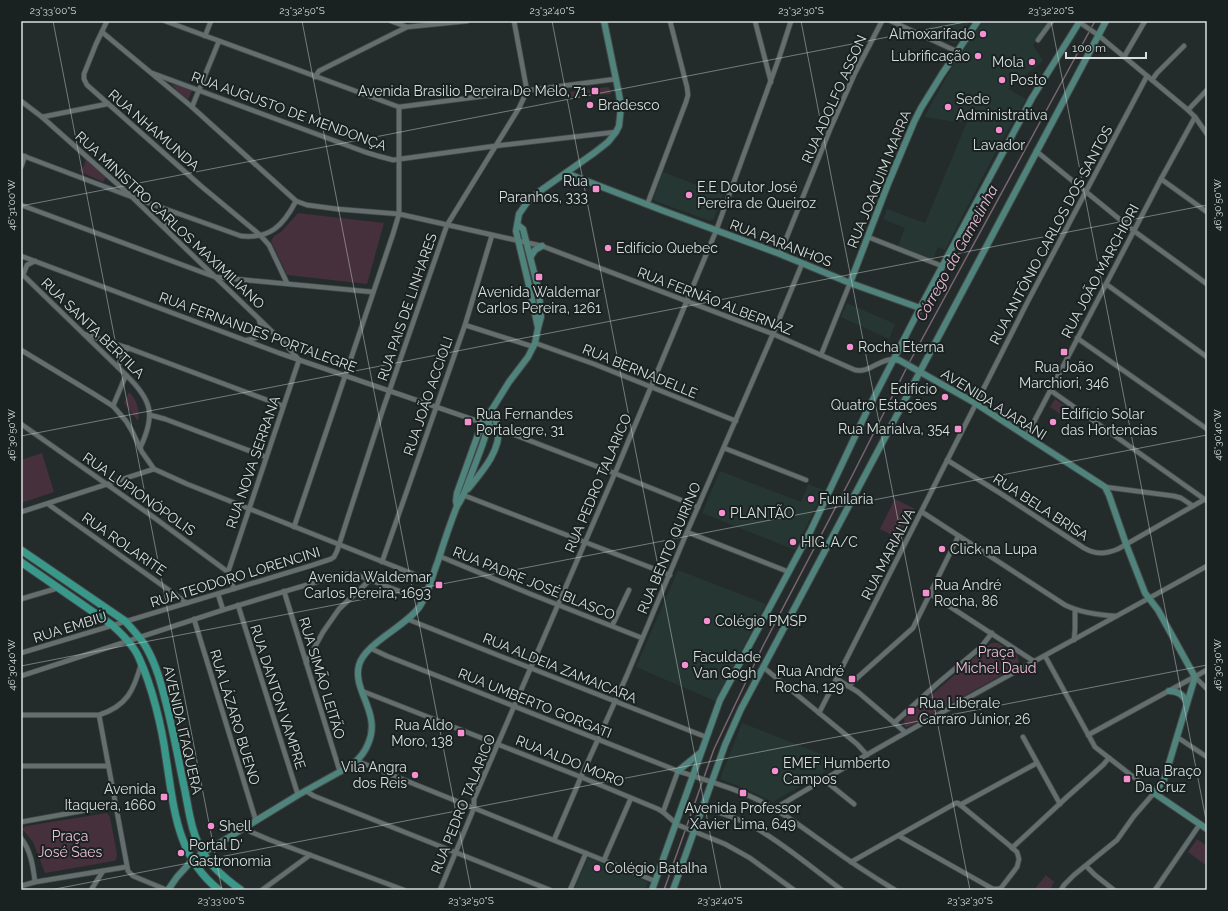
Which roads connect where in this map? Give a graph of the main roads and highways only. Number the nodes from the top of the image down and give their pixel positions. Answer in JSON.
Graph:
{"nodes":[{"id":1,"x":21,"y":550,"type":"edge"},
{"id":2,"x":21,"y":562,"type":"edge"},
{"id":3,"x":233,"y":887,"type":"edge"},
{"id":4,"x":219,"y":890,"type":"edge"},
{"id":5,"x":241,"y":890,"type":"edge"}],
"edges":[{"from":1,"to":3,"type":"main road","name":"AVENIDA ITAQUERA"},
{"from":2,"to":4,"type":"main road","name":"AVENIDA ITAQUERA"},
{"from":3,"to":5,"type":"main road","name":"AVENIDA ITAQUERA"}]}
